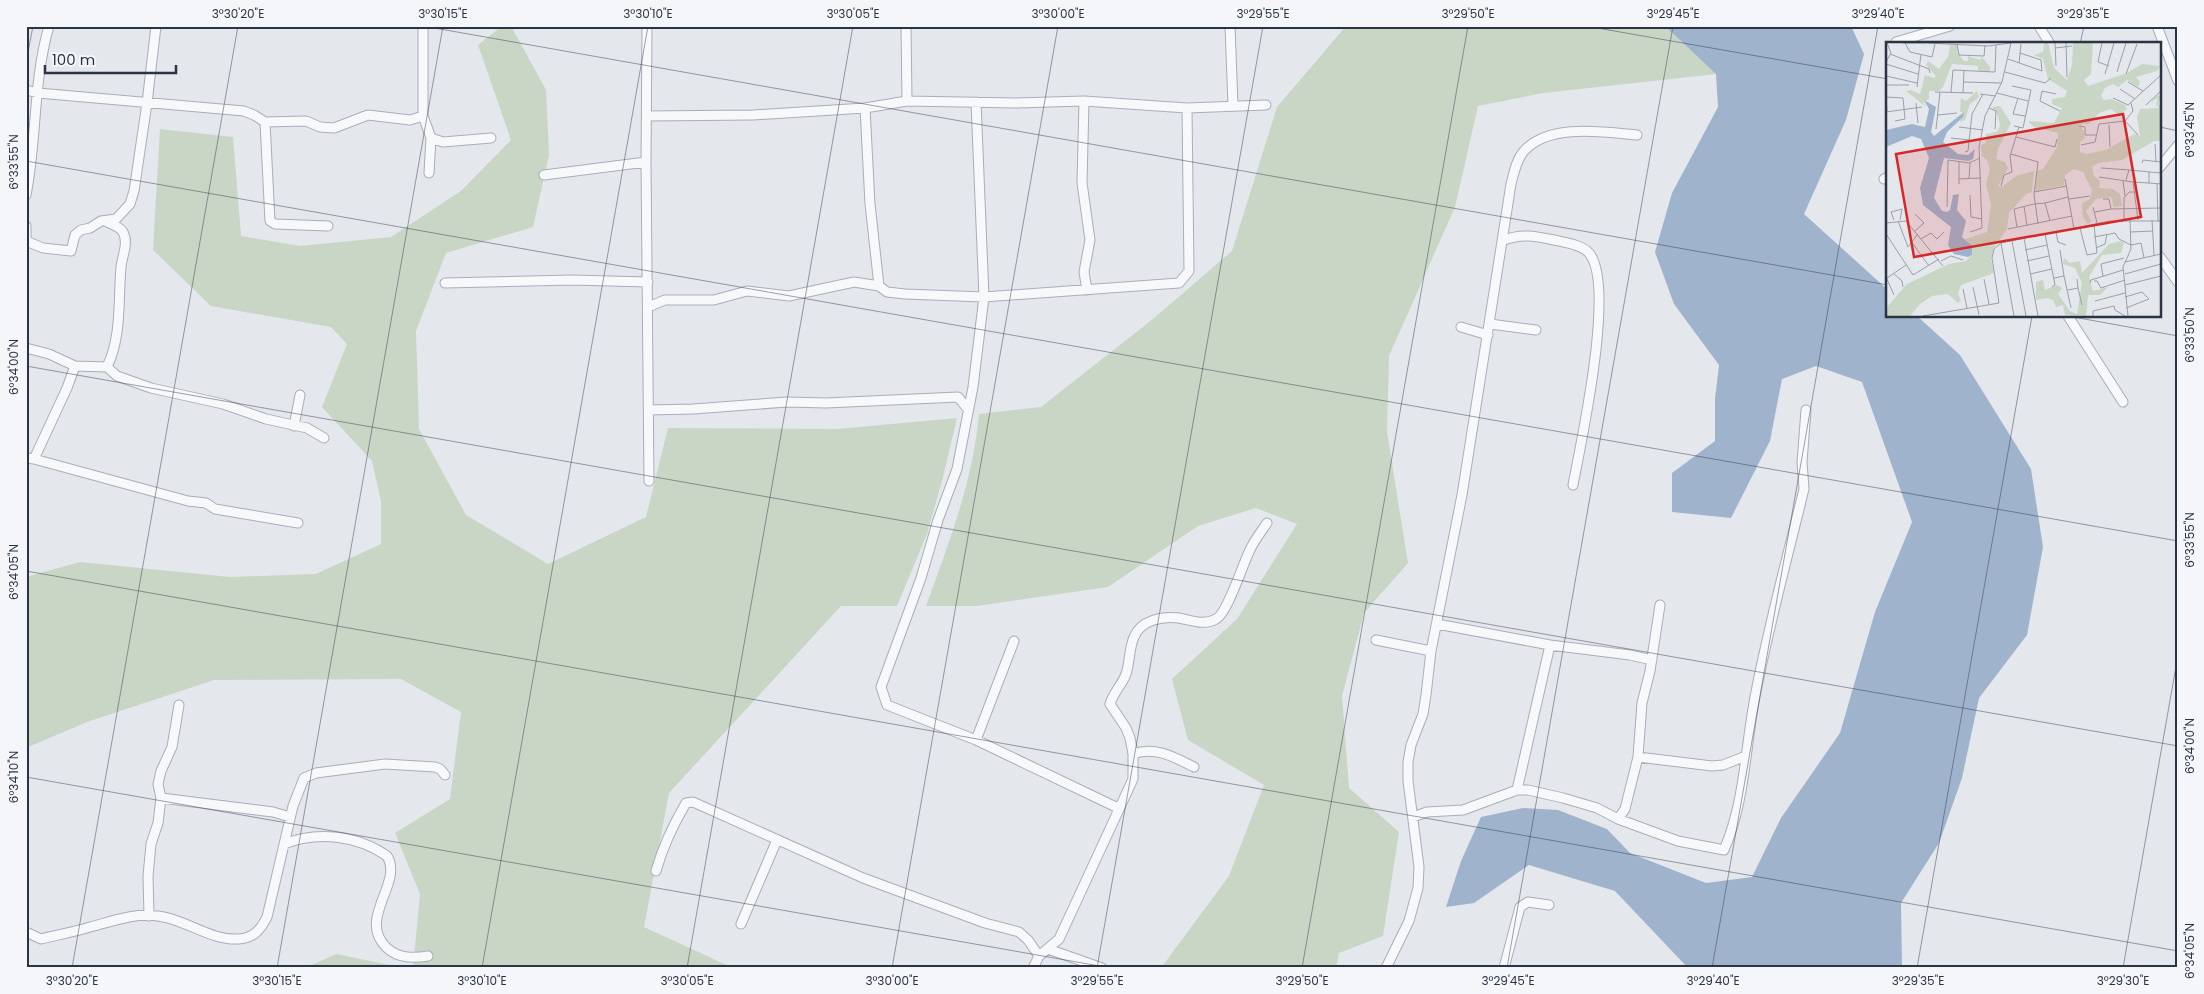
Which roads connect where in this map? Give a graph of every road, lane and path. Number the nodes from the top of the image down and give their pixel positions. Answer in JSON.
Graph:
{"nodes":[{"id":1,"x":49,"y":26,"type":"edge"},
{"id":2,"x":156,"y":26,"type":"edge"},
{"id":3,"x":423,"y":26,"type":"edge"},
{"id":4,"x":647,"y":26,"type":"edge"},
{"id":5,"x":906,"y":26,"type":"edge"},
{"id":6,"x":1230,"y":26,"type":"edge"},
{"id":7,"x":1950,"y":26,"type":"edge"},
{"id":8,"x":2039,"y":26,"type":"edge"},
{"id":9,"x":2157,"y":26,"type":"edge"},
{"id":10,"x":1896,"y":42,"type":"dead end"},
{"id":11,"x":2049,"y":42,"type":"edge"},
{"id":12,"x":2178,"y":81,"type":"edge"},
{"id":13,"x":26,"y":90,"type":"edge"},
{"id":14,"x":38,"y":93,"type":"junction"},
{"id":15,"x":907,"y":100,"type":"junction"},
{"id":16,"x":1084,"y":101,"type":"junction"},
{"id":17,"x":976,"y":102,"type":"junction"},
{"id":18,"x":147,"y":103,"type":"junction"},
{"id":19,"x":1266,"y":105,"type":"dead end"},
{"id":20,"x":1233,"y":106,"type":"junction"},
{"id":21,"x":865,"y":108,"type":"junction"},
{"id":22,"x":1187,"y":108,"type":"junction"},
{"id":23,"x":423,"y":116,"type":"junction"},
{"id":24,"x":647,"y":116,"type":"junction"},
{"id":25,"x":265,"y":122,"type":"junction"},
{"id":26,"x":1637,"y":135,"type":"dead end"},
{"id":27,"x":431,"y":138,"type":"junction"},
{"id":28,"x":491,"y":138,"type":"dead end"},
{"id":29,"x":2178,"y":145,"type":"edge"},
{"id":30,"x":646,"y":162,"type":"junction"},
{"id":31,"x":2162,"y":165,"type":"edge"},
{"id":32,"x":429,"y":173,"type":"dead end"},
{"id":33,"x":544,"y":175,"type":"dead end"},
{"id":34,"x":26,"y":195,"type":"edge"},
{"id":35,"x":107,"y":222,"type":"junction"},
{"id":36,"x":26,"y":226,"type":"edge"},
{"id":37,"x":328,"y":226,"type":"dead end"},
{"id":38,"x":26,"y":238,"type":"edge"},
{"id":39,"x":26,"y":241,"type":"edge"},
{"id":40,"x":1502,"y":241,"type":"junction"},
{"id":41,"x":2162,"y":260,"type":"edge"},
{"id":42,"x":648,"y":282,"type":"junction"},
{"id":43,"x":2178,"y":282,"type":"edge"},
{"id":44,"x":445,"y":283,"type":"dead end"},
{"id":45,"x":880,"y":286,"type":"junction"},
{"id":46,"x":1087,"y":290,"type":"junction"},
{"id":47,"x":984,"y":297,"type":"junction"},
{"id":48,"x":648,"y":307,"type":"junction"},
{"id":49,"x":2069,"y":318,"type":"edge"},
{"id":50,"x":1490,"y":324,"type":"junction"},
{"id":51,"x":1461,"y":327,"type":"dead end"},
{"id":52,"x":1536,"y":330,"type":"dead end"},
{"id":53,"x":1488,"y":335,"type":"junction"},
{"id":54,"x":26,"y":348,"type":"edge"},
{"id":55,"x":75,"y":366,"type":"junction"},
{"id":56,"x":107,"y":367,"type":"junction"},
{"id":57,"x":300,"y":395,"type":"dead end"},
{"id":58,"x":2123,"y":402,"type":"dead end"},
{"id":59,"x":968,"y":408,"type":"junction"},
{"id":60,"x":649,"y":410,"type":"junction"},
{"id":61,"x":1806,"y":410,"type":"dead end"},
{"id":62,"x":294,"y":426,"type":"junction"},
{"id":63,"x":324,"y":438,"type":"dead end"},
{"id":64,"x":30,"y":459,"type":"edge"},
{"id":65,"x":649,"y":481,"type":"dead end"},
{"id":66,"x":1573,"y":485,"type":"dead end"},
{"id":67,"x":1266,"y":522,"type":"dead end"},
{"id":68,"x":298,"y":523,"type":"dead end"},
{"id":69,"x":1660,"y":604,"type":"dead end"},
{"id":70,"x":1437,"y":624,"type":"junction"},
{"id":71,"x":1376,"y":640,"type":"dead end"},
{"id":72,"x":1014,"y":641,"type":"dead end"},
{"id":73,"x":1550,"y":644,"type":"junction"},
{"id":74,"x":1430,"y":651,"type":"junction"},
{"id":75,"x":1652,"y":660,"type":"junction"},
{"id":76,"x":179,"y":705,"type":"dead end"},
{"id":77,"x":976,"y":740,"type":"junction"},
{"id":78,"x":1133,"y":754,"type":"junction"},
{"id":79,"x":1746,"y":756,"type":"junction"},
{"id":80,"x":1638,"y":757,"type":"junction"},
{"id":81,"x":1194,"y":767,"type":"dead end"},
{"id":82,"x":445,"y":775,"type":"dead end"},
{"id":83,"x":1516,"y":790,"type":"junction"},
{"id":84,"x":161,"y":798,"type":"junction"},
{"id":85,"x":1118,"y":808,"type":"junction"},
{"id":86,"x":290,"y":817,"type":"junction"},
{"id":87,"x":1413,"y":818,"type":"junction"},
{"id":88,"x":1618,"y":819,"type":"junction"},
{"id":89,"x":777,"y":840,"type":"junction"},
{"id":90,"x":284,"y":844,"type":"junction"},
{"id":91,"x":656,"y":871,"type":"dead end"},
{"id":92,"x":1549,"y":905,"type":"dead end"},
{"id":93,"x":149,"y":916,"type":"junction"},
{"id":94,"x":741,"y":924,"type":"dead end"},
{"id":95,"x":26,"y":932,"type":"edge"},
{"id":96,"x":1048,"y":948,"type":"junction"},
{"id":97,"x":428,"y":956,"type":"dead end"},
{"id":98,"x":1039,"y":956,"type":"junction"},
{"id":99,"x":1033,"y":968,"type":"edge"},
{"id":100,"x":1102,"y":968,"type":"edge"},
{"id":101,"x":1386,"y":968,"type":"edge"},
{"id":102,"x":1504,"y":968,"type":"edge"}],
"edges":[{"from":1,"to":14,"type":"street"},
{"from":2,"to":18,"type":"street"},
{"from":3,"to":23,"type":"street"},
{"from":4,"to":24,"type":"street"},
{"from":5,"to":15,"type":"street"},
{"from":6,"to":20,"type":"street"},
{"from":7,"to":10,"type":"street"},
{"from":8,"to":11,"type":"street"},
{"from":9,"to":12,"type":"street"},
{"from":13,"to":14,"type":"street"},
{"from":14,"to":18,"type":"street"},
{"from":14,"to":34,"type":"street"},
{"from":15,"to":17,"type":"street"},
{"from":15,"to":21,"type":"street"},
{"from":16,"to":17,"type":"street"},
{"from":16,"to":22,"type":"street"},
{"from":16,"to":46,"type":"street"},
{"from":17,"to":47,"type":"street"},
{"from":18,"to":25,"type":"street"},
{"from":18,"to":35,"type":"street"},
{"from":19,"to":20,"type":"street"},
{"from":20,"to":22,"type":"street"},
{"from":21,"to":24,"type":"street"},
{"from":21,"to":45,"type":"street"},
{"from":22,"to":46,"type":"street"},
{"from":23,"to":25,"type":"street"},
{"from":23,"to":27,"type":"street"},
{"from":24,"to":30,"type":"street"},
{"from":25,"to":37,"type":"street"},
{"from":26,"to":40,"type":"street"},
{"from":27,"to":28,"type":"street"},
{"from":27,"to":32,"type":"street"},
{"from":29,"to":31,"type":"street"},
{"from":30,"to":33,"type":"street"},
{"from":30,"to":42,"type":"street"},
{"from":35,"to":39,"type":"street"},
{"from":35,"to":56,"type":"street"},
{"from":36,"to":38,"type":"street"},
{"from":40,"to":50,"type":"street"},
{"from":40,"to":66,"type":"street"},
{"from":41,"to":43,"type":"street"},
{"from":42,"to":44,"type":"street"},
{"from":42,"to":48,"type":"street"},
{"from":45,"to":47,"type":"street"},
{"from":45,"to":48,"type":"street"},
{"from":46,"to":47,"type":"street"},
{"from":47,"to":59,"type":"street"},
{"from":48,"to":60,"type":"street"},
{"from":49,"to":58,"type":"street"},
{"from":50,"to":52,"type":"street"},
{"from":50,"to":53,"type":"street"},
{"from":51,"to":53,"type":"street"},
{"from":53,"to":70,"type":"street"},
{"from":54,"to":55,"type":"street"},
{"from":55,"to":56,"type":"street"},
{"from":55,"to":64,"type":"street"},
{"from":56,"to":62,"type":"street"},
{"from":57,"to":62,"type":"street"},
{"from":59,"to":60,"type":"street"},
{"from":59,"to":77,"type":"street"},
{"from":60,"to":65,"type":"street"},
{"from":61,"to":79,"type":"street"},
{"from":62,"to":63,"type":"street"},
{"from":64,"to":68,"type":"street"},
{"from":67,"to":78,"type":"street"},
{"from":69,"to":75,"type":"street"},
{"from":70,"to":73,"type":"street"},
{"from":70,"to":74,"type":"street"},
{"from":71,"to":74,"type":"street"},
{"from":72,"to":77,"type":"street"},
{"from":73,"to":75,"type":"street"},
{"from":73,"to":83,"type":"street"},
{"from":74,"to":87,"type":"street"},
{"from":75,"to":80,"type":"street"},
{"from":76,"to":84,"type":"street"},
{"from":77,"to":85,"type":"street"},
{"from":78,"to":81,"type":"street"},
{"from":78,"to":85,"type":"street"},
{"from":79,"to":80,"type":"street"},
{"from":79,"to":88,"type":"street"},
{"from":80,"to":88,"type":"street"},
{"from":82,"to":86,"type":"street"},
{"from":83,"to":87,"type":"street"},
{"from":83,"to":88,"type":"street"},
{"from":84,"to":86,"type":"street"},
{"from":84,"to":93,"type":"street"},
{"from":85,"to":96,"type":"street"},
{"from":86,"to":90,"type":"street"},
{"from":87,"to":101,"type":"street"},
{"from":89,"to":91,"type":"street"},
{"from":89,"to":94,"type":"street"},
{"from":89,"to":98,"type":"street"},
{"from":90,"to":93,"type":"street"},
{"from":90,"to":97,"type":"street"},
{"from":92,"to":102,"type":"street"},
{"from":93,"to":95,"type":"street"},
{"from":96,"to":98,"type":"street"},
{"from":96,"to":100,"type":"street"},
{"from":98,"to":99,"type":"street"}]}
